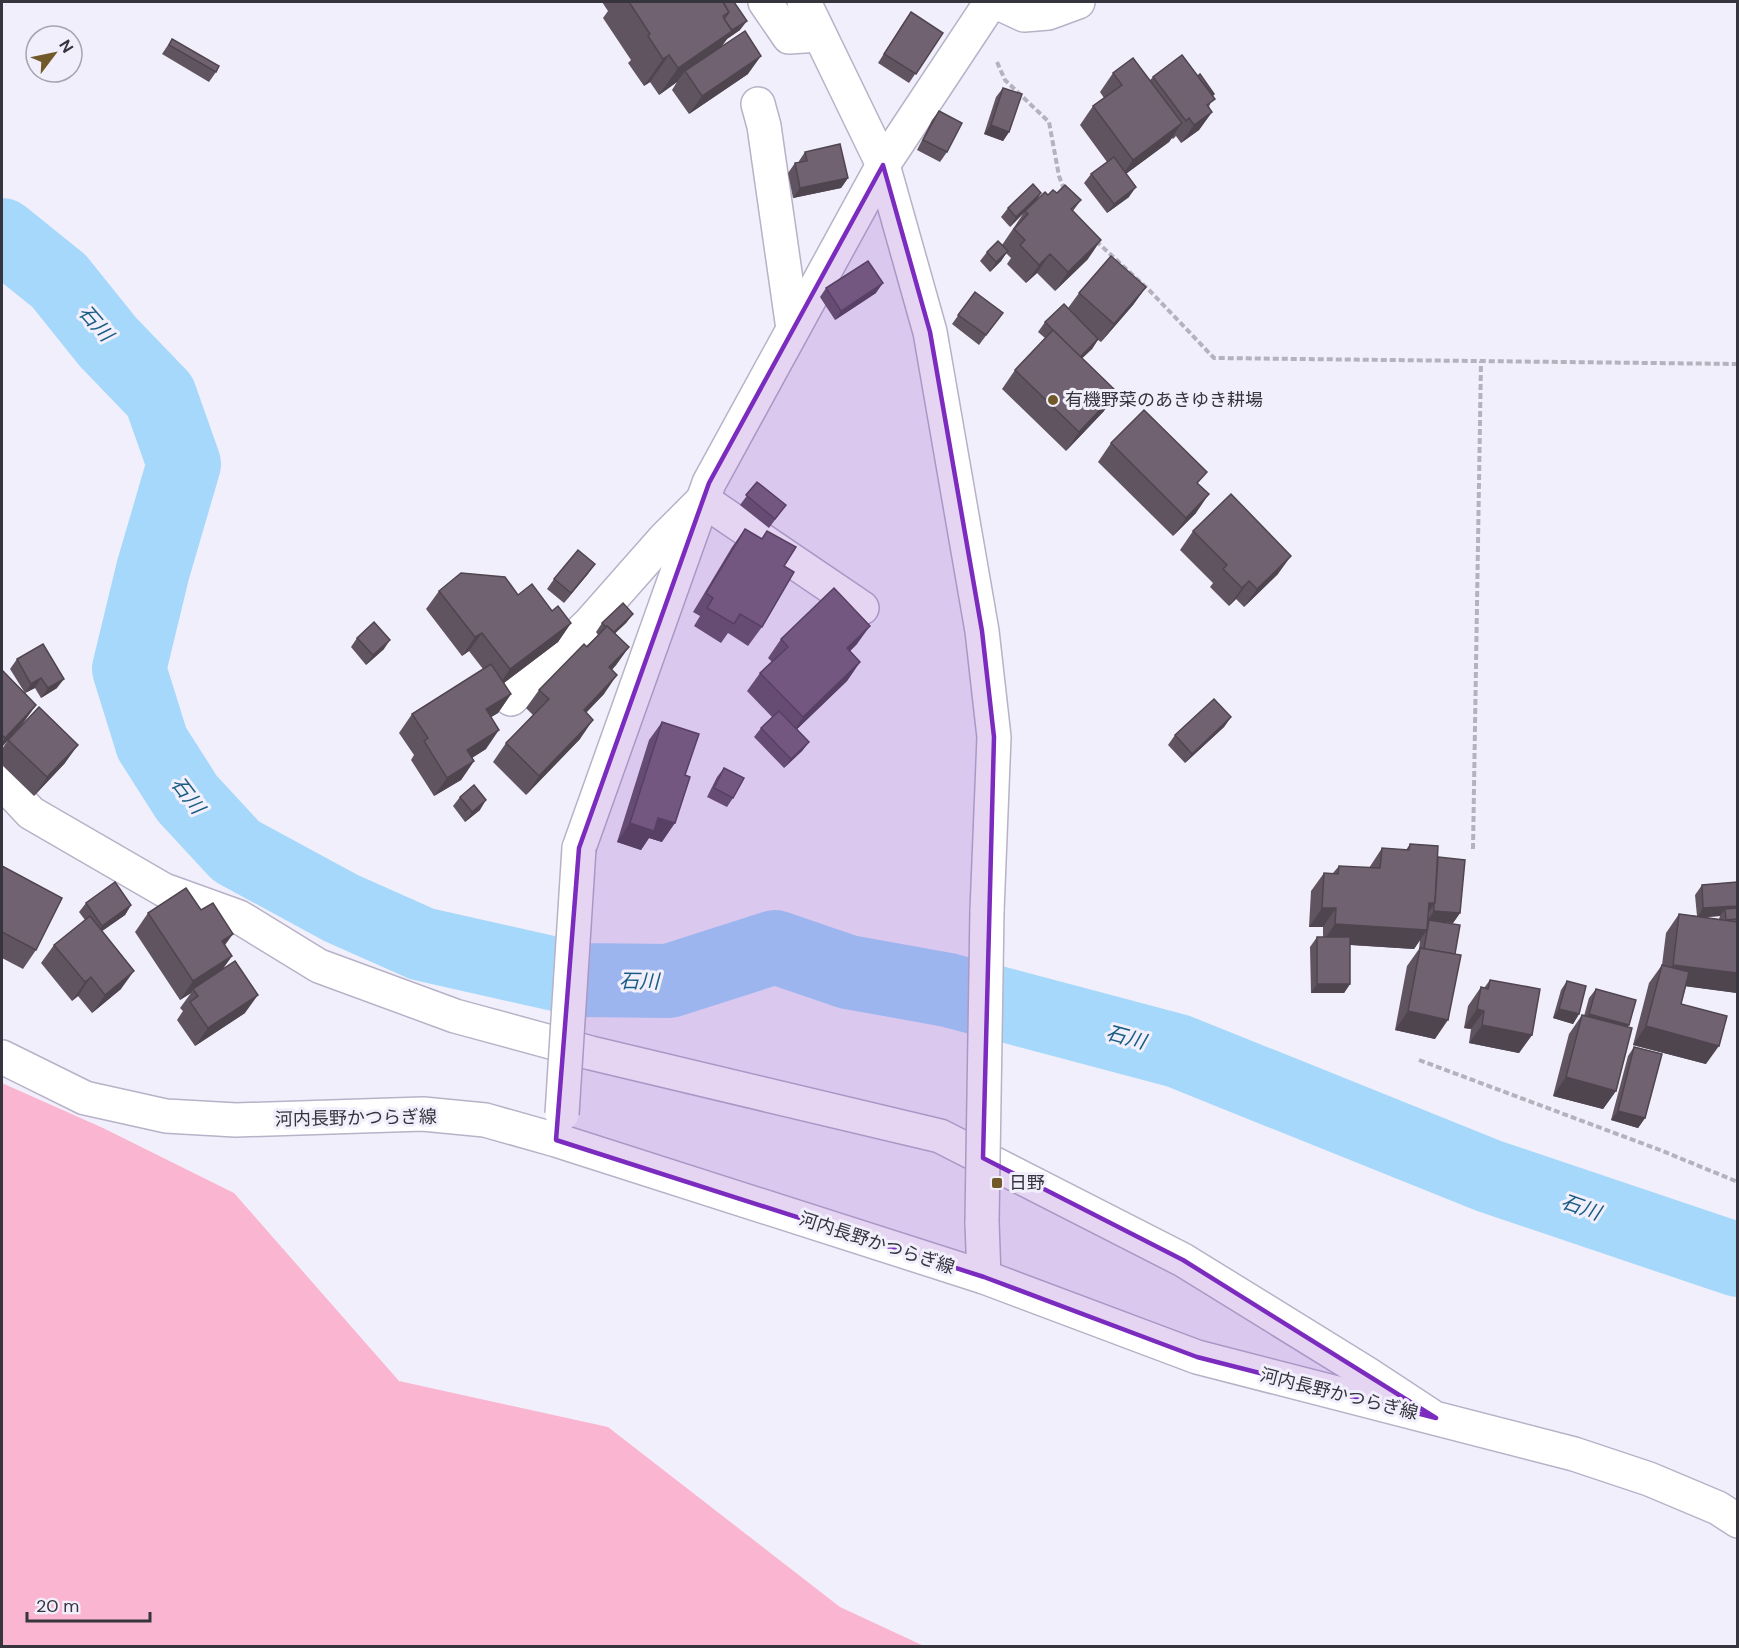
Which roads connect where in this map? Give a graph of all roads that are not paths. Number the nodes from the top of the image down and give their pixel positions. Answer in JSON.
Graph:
{"nodes":[{"id":1,"x":765,"y":2,"type":"edge"},
{"id":2,"x":804,"y":2,"type":"edge"},
{"id":3,"x":1078,"y":2,"type":"edge"},
{"id":4,"x":988,"y":8,"type":"edge"},
{"id":5,"x":819,"y":35,"type":"junction"},
{"id":6,"x":758,"y":104,"type":"dead end"},
{"id":7,"x":883,"y":165,"type":"junction"},
{"id":8,"x":793,"y":329,"type":"junction"},
{"id":9,"x":703,"y":500,"type":"junction"},
{"id":10,"x":862,"y":608,"type":"dead end"},
{"id":11,"x":511,"y":699,"type":"edge"},
{"id":12,"x":2,"y":782,"type":"edge"},
{"id":13,"x":2,"y":1058,"type":"edge"},
{"id":14,"x":559,"y":1127,"type":"junction"},
{"id":15,"x":984,"y":1278,"type":"junction"},
{"id":16,"x":1436,"y":1418,"type":"junction"},
{"id":17,"x":1737,"y":1521,"type":"edge"}],
"edges":[{"from":1,"to":5,"type":"street"},
{"from":2,"to":5,"type":"street"},
{"from":3,"to":4,"type":"street"},
{"from":4,"to":7,"type":"street"},
{"from":5,"to":7,"type":"street"},
{"from":6,"to":8,"type":"street"},
{"from":7,"to":8,"type":"street"},
{"from":7,"to":15,"type":"street","bridge":true},
{"from":8,"to":9,"type":"street"},
{"from":9,"to":10,"type":"street"},
{"from":9,"to":11,"type":"street"},
{"from":9,"to":14,"type":"street","bridge":true},
{"from":12,"to":16,"type":"street"},
{"from":13,"to":14,"type":"street","name":"河内長野かつらぎ線"},
{"from":14,"to":15,"type":"street","name":"河内長野かつらぎ線"},
{"from":15,"to":16,"type":"street","name":"河内長野かつらぎ線"},
{"from":16,"to":17,"type":"street","name":"河内長野かつらぎ線"}]}
